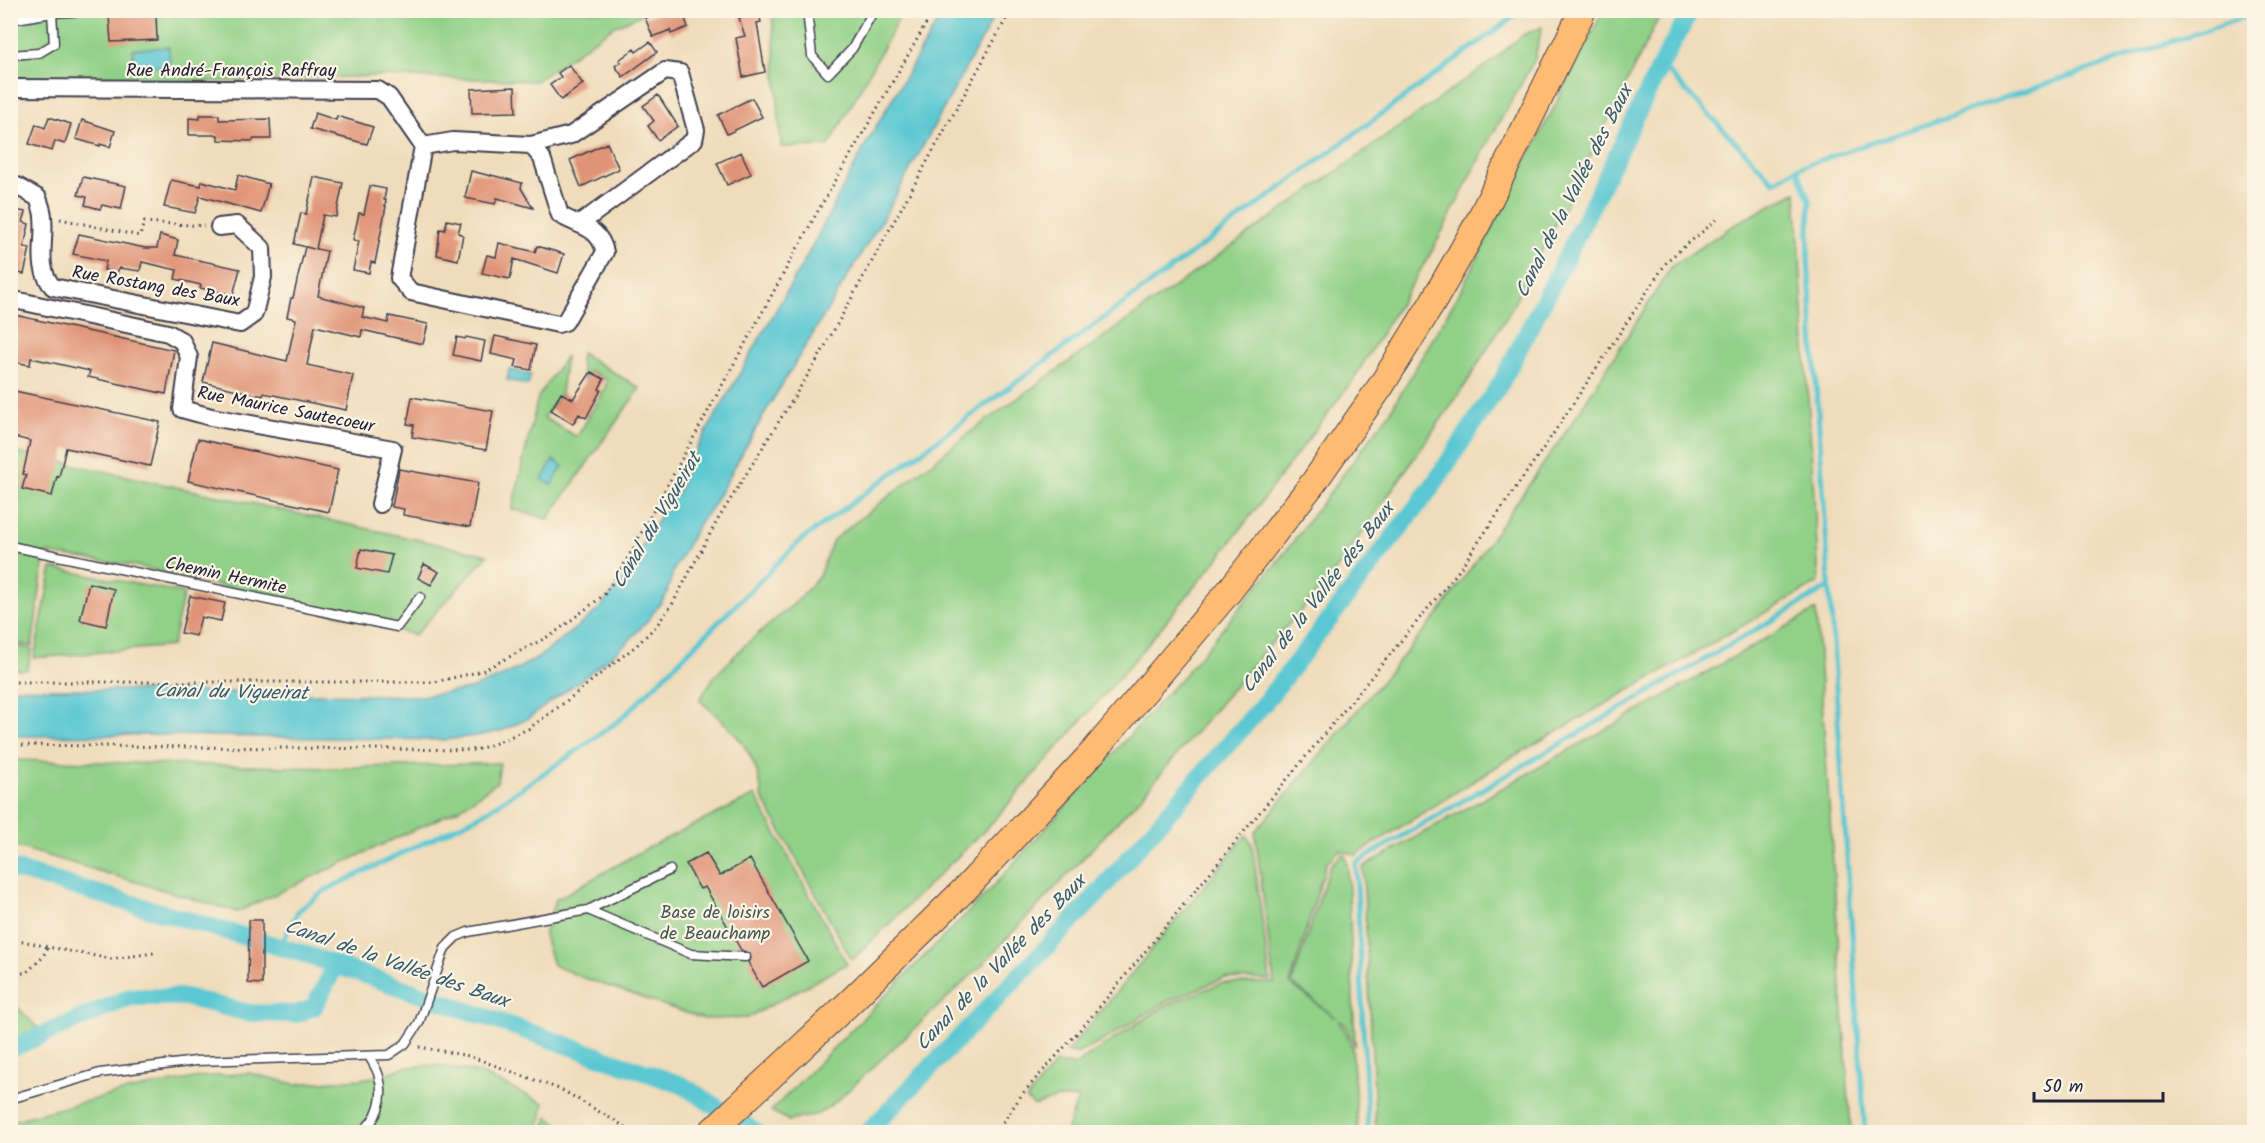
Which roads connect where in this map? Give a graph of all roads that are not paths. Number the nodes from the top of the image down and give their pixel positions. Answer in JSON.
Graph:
{"nodes":[{"id":1,"x":107,"y":10,"type":"edge"},
{"id":2,"x":807,"y":10,"type":"edge"},
{"id":3,"x":873,"y":10,"type":"edge"},
{"id":4,"x":1583,"y":10,"type":"edge"},
{"id":5,"x":52,"y":13,"type":"junction"},
{"id":6,"x":10,"y":20,"type":"edge"},
{"id":7,"x":10,"y":55,"type":"edge"},
{"id":8,"x":10,"y":88,"type":"edge"},
{"id":9,"x":531,"y":145,"type":"junction"},
{"id":10,"x":423,"y":146,"type":"junction"},
{"id":11,"x":10,"y":186,"type":"edge"},
{"id":12,"x":580,"y":223,"type":"junction"},
{"id":13,"x":219,"y":227,"type":"road end"},
{"id":14,"x":10,"y":299,"type":"edge"},
{"id":15,"x":380,"y":504,"type":"dead end"},
{"id":16,"x":10,"y":546,"type":"edge"},
{"id":17,"x":420,"y":597,"type":"dead end"},
{"id":18,"x":670,"y":870,"type":"dead end"},
{"id":19,"x":588,"y":910,"type":"junction"},
{"id":20,"x":745,"y":957,"type":"dead end"},
{"id":21,"x":369,"y":1056,"type":"junction"},
{"id":22,"x":10,"y":1099,"type":"edge"},
{"id":23,"x":361,"y":1132,"type":"edge"},
{"id":24,"x":711,"y":1132,"type":"edge"}],
"edges":[{"from":1,"to":5,"type":"lane"},
{"from":2,"to":3,"type":"lane"},
{"from":4,"to":24,"type":"main road"},
{"from":5,"to":6,"type":"lane"},
{"from":5,"to":7,"type":"lane"},
{"from":8,"to":10,"type":"street","name":"Rue André-François Raffray"},
{"from":9,"to":10,"type":"street"},
{"from":9,"to":12,"type":"street"},
{"from":9,"to":12,"type":"street"},
{"from":10,"to":12,"type":"street"},
{"from":11,"to":13,"type":"street","name":"Rue Rostang des Baux"},
{"from":14,"to":15,"type":"street","name":"Rue Maurice Sautecoeur"},
{"from":16,"to":17,"type":"lane","name":"Chemin Hermite"},
{"from":18,"to":19,"type":"lane"},
{"from":19,"to":20,"type":"lane"},
{"from":19,"to":21,"type":"lane"},
{"from":21,"to":22,"type":"lane"},
{"from":21,"to":23,"type":"lane"}]}
